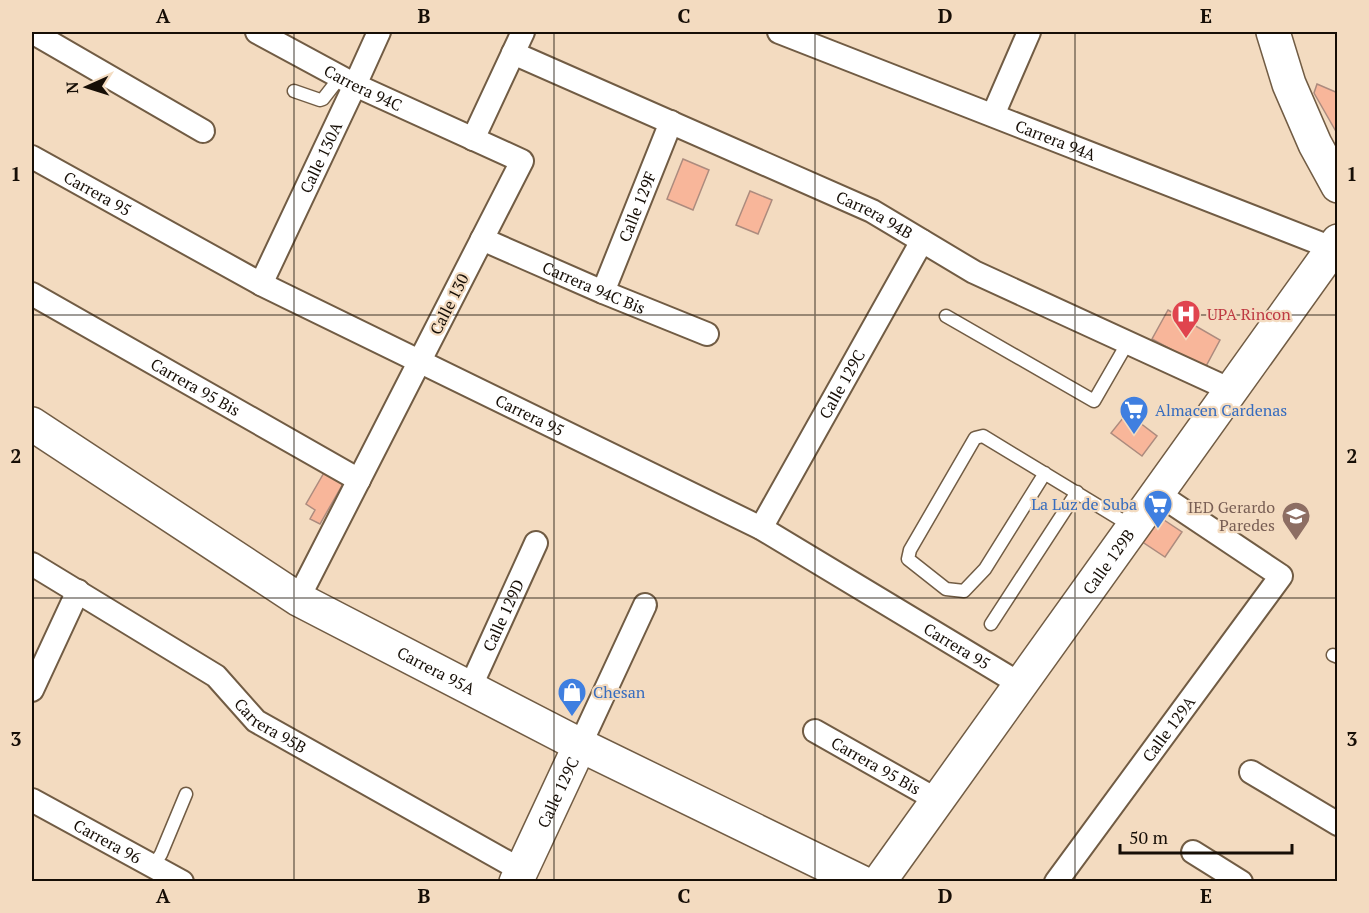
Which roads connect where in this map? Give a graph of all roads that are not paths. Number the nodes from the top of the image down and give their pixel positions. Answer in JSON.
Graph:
{"nodes":[{"id":1,"x":32,"y":32,"type":"edge"},
{"id":2,"x":257,"y":32,"type":"edge"},
{"id":3,"x":379,"y":32,"type":"edge"},
{"id":4,"x":523,"y":32,"type":"edge"},
{"id":5,"x":779,"y":32,"type":"edge"},
{"id":6,"x":1029,"y":32,"type":"edge"},
{"id":7,"x":1273,"y":32,"type":"edge"},
{"id":8,"x":513,"y":52,"type":"junction"},
{"id":9,"x":348,"y":81,"type":"junction"},
{"id":10,"x":294,"y":90,"type":"dead end"},
{"id":11,"x":993,"y":115,"type":"junction"},
{"id":12,"x":671,"y":122,"type":"junction"},
{"id":13,"x":203,"y":130,"type":"dead end"},
{"id":14,"x":473,"y":139,"type":"junction"},
{"id":15,"x":32,"y":157,"type":"edge"},
{"id":16,"x":1338,"y":186,"type":"edge"},
{"id":17,"x":482,"y":239,"type":"junction"},
{"id":18,"x":922,"y":241,"type":"junction"},
{"id":19,"x":1335,"y":244,"type":"edge"},
{"id":20,"x":261,"y":284,"type":"junction"},
{"id":21,"x":603,"y":292,"type":"junction"},
{"id":22,"x":32,"y":294,"type":"edge"},
{"id":23,"x":946,"y":316,"type":"dead end"},
{"id":24,"x":707,"y":334,"type":"dead end"},
{"id":25,"x":1128,"y":342,"type":"junction"},
{"id":26,"x":419,"y":362,"type":"junction"},
{"id":27,"x":1231,"y":390,"type":"junction"},
{"id":28,"x":32,"y":424,"type":"edge"},
{"id":29,"x":1045,"y":473,"type":"junction"},
{"id":30,"x":359,"y":480,"type":"junction"},
{"id":31,"x":1077,"y":492,"type":"junction"},
{"id":32,"x":1157,"y":493,"type":"junction"},
{"id":33,"x":1133,"y":527,"type":"junction"},
{"id":34,"x":761,"y":528,"type":"junction"},
{"id":35,"x":536,"y":543,"type":"dead end"},
{"id":36,"x":32,"y":564,"type":"edge"},
{"id":37,"x":78,"y":591,"type":"junction"},
{"id":38,"x":298,"y":599,"type":"junction"},
{"id":39,"x":645,"y":605,"type":"dead end"},
{"id":40,"x":992,"y":624,"type":"dead end"},
{"id":41,"x":1020,"y":684,"type":"junction"},
{"id":42,"x":470,"y":688,"type":"junction"},
{"id":43,"x":32,"y":690,"type":"edge"},
{"id":44,"x":815,"y":731,"type":"dead end"},
{"id":45,"x":580,"y":745,"type":"junction"},
{"id":46,"x":1251,"y":772,"type":"dead end"},
{"id":47,"x":186,"y":794,"type":"dead end"},
{"id":48,"x":32,"y":800,"type":"edge"},
{"id":49,"x":937,"y":800,"type":"junction"},
{"id":50,"x":1338,"y":824,"type":"edge"},
{"id":51,"x":1193,"y":852,"type":"dead end"},
{"id":52,"x":154,"y":866,"type":"junction"},
{"id":53,"x":518,"y":876,"type":"edge"},
{"id":54,"x":182,"y":882,"type":"edge"},
{"id":55,"x":861,"y":882,"type":"edge"},
{"id":56,"x":879,"y":882,"type":"edge"},
{"id":57,"x":1056,"y":882,"type":"edge"},
{"id":58,"x":1241,"y":882,"type":"edge"}],
"edges":[{"from":1,"to":13,"type":"street"},
{"from":2,"to":9,"type":"street","name":"Carrera 94C"},
{"from":3,"to":9,"type":"street","name":"Calle 130A"},
{"from":4,"to":8,"type":"street"},
{"from":5,"to":11,"type":"street","name":"Carrera 94A"},
{"from":6,"to":11,"type":"street"},
{"from":7,"to":16,"type":"street"},
{"from":8,"to":12,"type":"street","name":"Carrera 94B"},
{"from":8,"to":14,"type":"street"},
{"from":9,"to":10,"type":"lane"},
{"from":9,"to":14,"type":"street","name":"Carrera 94C"},
{"from":9,"to":20,"type":"street","name":"Calle 130A"},
{"from":11,"to":19,"type":"street","name":"Carrera 94A"},
{"from":12,"to":18,"type":"street","name":"Carrera 94B"},
{"from":12,"to":21,"type":"street","name":"Calle 129F"},
{"from":14,"to":17,"type":"street","name":"Calle 130"},
{"from":15,"to":20,"type":"street","name":"Carrera 95"},
{"from":17,"to":21,"type":"street","name":"Carrera 94C Bis"},
{"from":17,"to":26,"type":"street","name":"Calle 130"},
{"from":18,"to":25,"type":"street","name":"Carrera 94B"},
{"from":18,"to":34,"type":"street","name":"Calle 129C"},
{"from":19,"to":27,"type":"street","name":"Calle 129B"},
{"from":20,"to":26,"type":"street","name":"Carrera 95"},
{"from":21,"to":24,"type":"street","name":"Carrera 94C Bis"},
{"from":22,"to":30,"type":"street","name":"Carrera 95 Bis"},
{"from":23,"to":25,"type":"lane"},
{"from":25,"to":27,"type":"street","name":"Carrera 94B"},
{"from":26,"to":30,"type":"street","name":"Calle 130"},
{"from":26,"to":34,"type":"street","name":"Carrera 95"},
{"from":27,"to":32,"type":"street","name":"Calle 129B"},
{"from":28,"to":38,"type":"street","name":"Carrera 95A"},
{"from":29,"to":29,"type":"lane"},
{"from":29,"to":31,"type":"lane"},
{"from":30,"to":38,"type":"street","name":"Calle 130"},
{"from":31,"to":33,"type":"lane"},
{"from":31,"to":40,"type":"lane"},
{"from":32,"to":33,"type":"street","name":"Calle 129B"},
{"from":32,"to":57,"type":"street","name":"Calle 129A"},
{"from":33,"to":41,"type":"street","name":"Calle 129B"},
{"from":34,"to":41,"type":"street","name":"Carrera 95"},
{"from":35,"to":42,"type":"street","name":"Calle 129D"},
{"from":36,"to":37,"type":"street","name":"Carrera 95B"},
{"from":37,"to":43,"type":"street"},
{"from":37,"to":53,"type":"street","name":"Carrera 95B"},
{"from":38,"to":42,"type":"street","name":"Carrera 95A"},
{"from":39,"to":45,"type":"street","name":"Calle 129C"},
{"from":41,"to":49,"type":"street","name":"Calle 129B"},
{"from":42,"to":45,"type":"street","name":"Carrera 95A"},
{"from":44,"to":49,"type":"street","name":"Carrera 95 Bis"},
{"from":45,"to":53,"type":"street","name":"Calle 129C"},
{"from":45,"to":55,"type":"street","name":"Carrera 95A"},
{"from":46,"to":50,"type":"street"},
{"from":47,"to":52,"type":"lane"},
{"from":48,"to":52,"type":"street","name":"Carrera 96"},
{"from":49,"to":56,"type":"street","name":"Calle 129B"},
{"from":51,"to":58,"type":"street"},
{"from":52,"to":54,"type":"street","name":"Carrera 96"}]}
